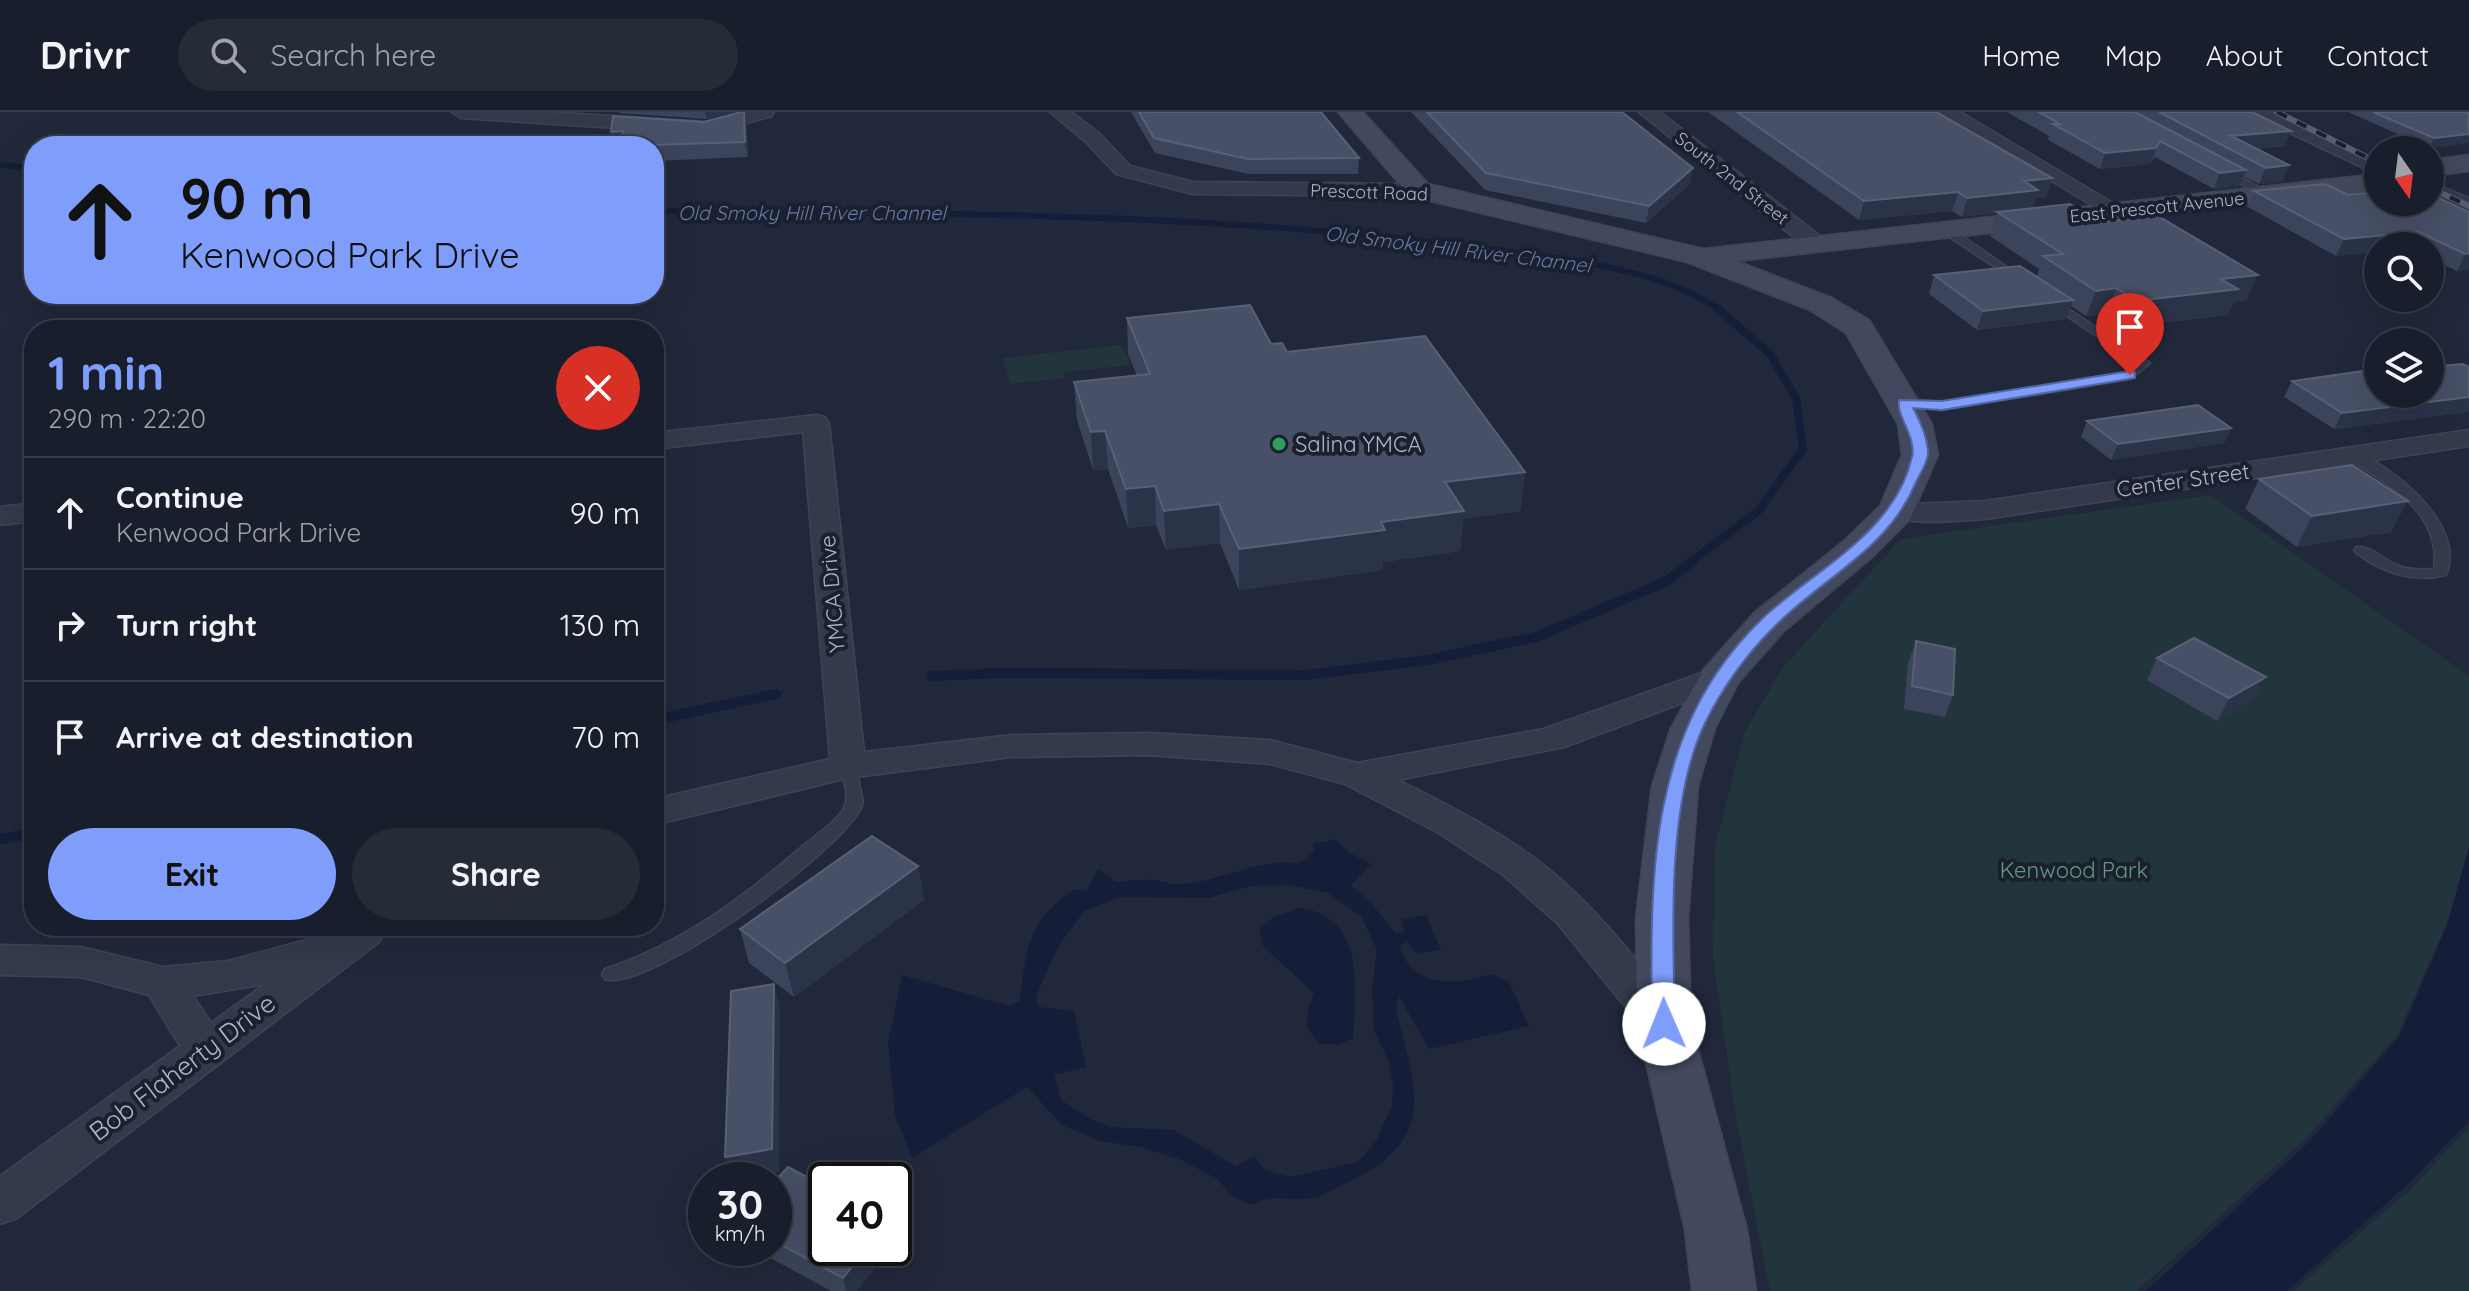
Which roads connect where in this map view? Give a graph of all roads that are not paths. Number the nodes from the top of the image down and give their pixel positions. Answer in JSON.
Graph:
{"nodes":[{"id":1,"x":461,"y":112,"type":"edge"},
{"id":2,"x":765,"y":112,"type":"edge"},
{"id":3,"x":1059,"y":112,"type":"edge"},
{"id":4,"x":1350,"y":112,"type":"edge"},
{"id":5,"x":1648,"y":112,"type":"edge"},
{"id":6,"x":1947,"y":112,"type":"edge"},
{"id":7,"x":2255,"y":112,"type":"edge"},
{"id":8,"x":2364,"y":163,"type":"edge"},
{"id":9,"x":2469,"y":163,"type":"edge"},
{"id":10,"x":2444,"y":166,"type":"edge"},
{"id":11,"x":2216,"y":167,"type":"edge"},
{"id":12,"x":2364,"y":184,"type":"edge"},
{"id":13,"x":1419,"y":190,"type":"junction"},
{"id":14,"x":2444,"y":194,"type":"edge"},
{"id":15,"x":2268,"y":195,"type":"junction"},
{"id":16,"x":2469,"y":206,"type":"edge"},
{"id":17,"x":2115,"y":211,"type":"junction"},
{"id":18,"x":1946,"y":230,"type":"junction"},
{"id":19,"x":1816,"y":244,"type":"junction"},
{"id":20,"x":1697,"y":256,"type":"junction"},
{"id":21,"x":2025,"y":283,"type":"edge"},
{"id":22,"x":2038,"y":292,"type":"edge"},
{"id":23,"x":1858,"y":327,"type":"junction"},
{"id":24,"x":1904,"y":403,"type":"junction"},
{"id":25,"x":664,"y":440,"type":"edge"},
{"id":26,"x":2464,"y":442,"type":"edge"},
{"id":27,"x":2352,"y":455,"type":"junction"},
{"id":28,"x":1897,"y":511,"type":"junction"},
{"id":29,"x":24,"y":513,"type":"edge"},
{"id":30,"x":0,"y":516,"type":"edge"},
{"id":31,"x":2361,"y":550,"type":"dead end"},
{"id":32,"x":1719,"y":678,"type":"junction"},
{"id":33,"x":848,"y":766,"type":"junction"},
{"id":34,"x":1357,"y":775,"type":"junction"},
{"id":35,"x":664,"y":810,"type":"edge"},
{"id":36,"x":354,"y":936,"type":"edge"},
{"id":37,"x":360,"y":936,"type":"edge"},
{"id":38,"x":0,"y":960,"type":"edge"},
{"id":39,"x":612,"y":974,"type":"dead end"},
{"id":40,"x":163,"y":983,"type":"junction"},
{"id":41,"x":1664,"y":1024,"type":"junction"},
{"id":42,"x":204,"y":1048,"type":"junction"},
{"id":43,"x":0,"y":1203,"type":"edge"},
{"id":44,"x":1724,"y":1291,"type":"edge"}],
"edges":[{"from":1,"to":2,"type":"street"},
{"from":3,"to":13,"type":"street","name":"Prescott Road"},
{"from":4,"to":13,"type":"street"},
{"from":5,"to":19,"type":"street","name":"South 2nd Street"},
{"from":6,"to":17,"type":"street"},
{"from":7,"to":8,"type":"street"},
{"from":9,"to":10,"type":"street"},
{"from":11,"to":15,"type":"lane"},
{"from":12,"to":15,"type":"street","name":"East Prescott Avenue"},
{"from":13,"to":20,"type":"street","name":"Prescott Road"},
{"from":14,"to":16,"type":"street"},
{"from":15,"to":17,"type":"street","name":"East Prescott Avenue"},
{"from":17,"to":18,"type":"street","name":"East Prescott Avenue"},
{"from":18,"to":19,"type":"street","name":"East Prescott Avenue"},
{"from":18,"to":21,"type":"lane"},
{"from":19,"to":20,"type":"street","name":"East Prescott Avenue"},
{"from":19,"to":23,"type":"street"},
{"from":20,"to":23,"type":"street"},
{"from":22,"to":24,"type":"lane"},
{"from":23,"to":24,"type":"street"},
{"from":24,"to":28,"type":"street"},
{"from":25,"to":33,"type":"street","name":"YMCA Drive"},
{"from":26,"to":27,"type":"street","name":"Center Street"},
{"from":27,"to":28,"type":"street","name":"Center Street"},
{"from":27,"to":31,"type":"lane"},
{"from":28,"to":32,"type":"street"},
{"from":29,"to":30,"type":"street"},
{"from":32,"to":34,"type":"street"},
{"from":32,"to":41,"type":"street"},
{"from":33,"to":34,"type":"street"},
{"from":33,"to":35,"type":"street"},
{"from":33,"to":39,"type":"lane"},
{"from":34,"to":41,"type":"street"},
{"from":36,"to":40,"type":"street"},
{"from":37,"to":42,"type":"street","name":"Bob Flaherty Drive"},
{"from":38,"to":40,"type":"street"},
{"from":40,"to":42,"type":"street"},
{"from":41,"to":44,"type":"street"},
{"from":42,"to":43,"type":"street","name":"Bob Flaherty Drive"}]}
